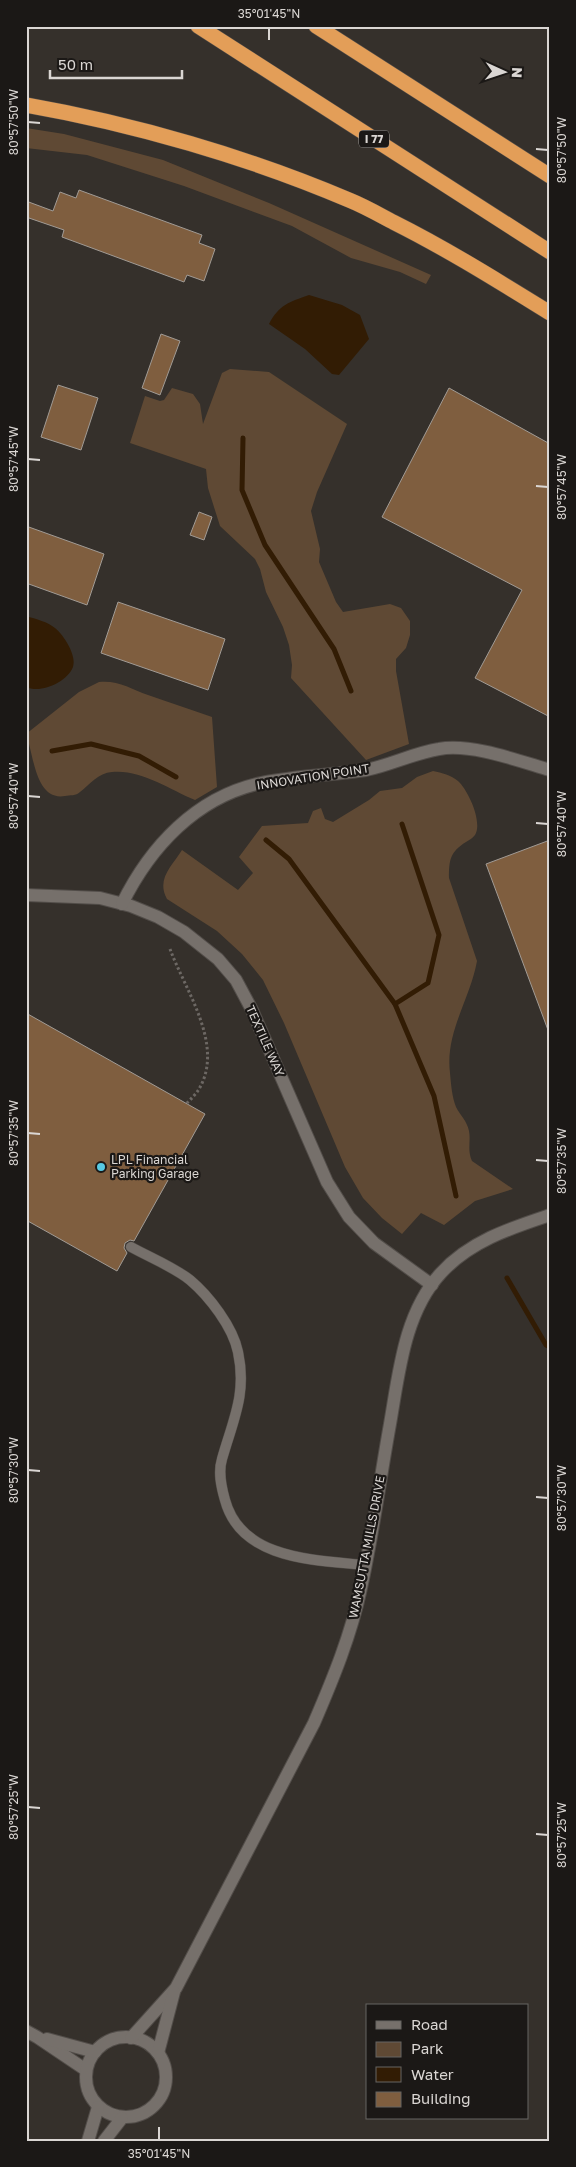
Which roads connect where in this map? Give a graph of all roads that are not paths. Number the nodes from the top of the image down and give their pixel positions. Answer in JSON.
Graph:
{"nodes":[{"id":1,"x":198,"y":26,"type":"edge"},
{"id":2,"x":316,"y":26,"type":"edge"},
{"id":3,"x":26,"y":105,"type":"edge"},
{"id":4,"x":550,"y":176,"type":"edge"},
{"id":5,"x":550,"y":252,"type":"edge"},
{"id":6,"x":550,"y":312,"type":"edge"},
{"id":7,"x":550,"y":770,"type":"edge"},
{"id":8,"x":26,"y":895,"type":"edge"},
{"id":9,"x":122,"y":904,"type":"junction"},
{"id":10,"x":550,"y":1214,"type":"edge"},
{"id":11,"x":131,"y":1247,"type":"dead end"},
{"id":12,"x":432,"y":1285,"type":"junction"},
{"id":13,"x":365,"y":1565,"type":"junction"},
{"id":14,"x":176,"y":1988,"type":"junction"},
{"id":15,"x":32,"y":2034,"type":"edge"},
{"id":16,"x":131,"y":2038,"type":"junction"},
{"id":17,"x":95,"y":2052,"type":"junction"},
{"id":18,"x":158,"y":2052,"type":"junction"},
{"id":19,"x":86,"y":2070,"type":"junction"},
{"id":20,"x":98,"y":2107,"type":"junction"},
{"id":21,"x":122,"y":2118,"type":"junction"},
{"id":22,"x":88,"y":2141,"type":"edge"},
{"id":23,"x":104,"y":2141,"type":"edge"}],
"edges":[{"from":1,"to":5,"type":"highway","number":"I 77"},
{"from":2,"to":4,"type":"highway"},
{"from":3,"to":6,"type":"highway"},
{"from":7,"to":9,"type":"street","name":"INNOVATION POINT"},
{"from":8,"to":9,"type":"street","name":"TEXTILE WAY"},
{"from":9,"to":12,"type":"street","name":"TEXTILE WAY"},
{"from":10,"to":12,"type":"street"},
{"from":11,"to":13,"type":"lane"},
{"from":12,"to":13,"type":"street","name":"WAMSUTTA MILLS DRIVE"},
{"from":13,"to":14,"type":"street","name":"WAMSUTTA MILLS DRIVE"},
{"from":14,"to":16,"type":"street","name":"WAMSUTTA MILLS DRIVE"},
{"from":14,"to":18,"type":"street","name":"WAMSUTTA MILLS DRIVE"},
{"from":15,"to":17,"type":"street"},
{"from":15,"to":19,"type":"street"},
{"from":16,"to":17,"type":"street"},
{"from":16,"to":18,"type":"street"},
{"from":17,"to":19,"type":"street"},
{"from":18,"to":21,"type":"street"},
{"from":19,"to":20,"type":"street"},
{"from":20,"to":21,"type":"street"},
{"from":20,"to":22,"type":"street"},
{"from":21,"to":23,"type":"street"}]}
